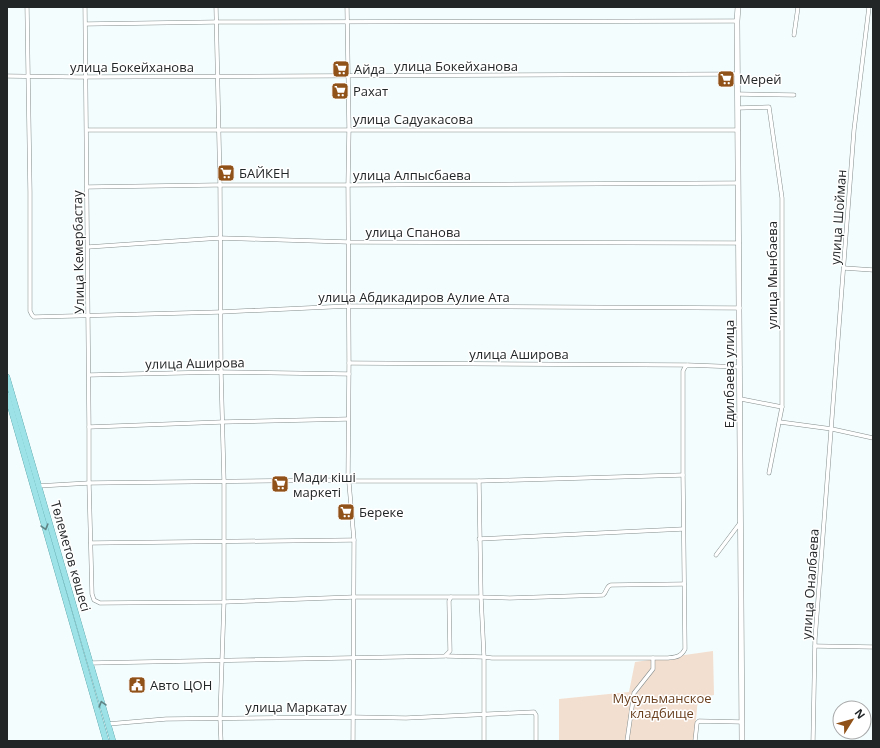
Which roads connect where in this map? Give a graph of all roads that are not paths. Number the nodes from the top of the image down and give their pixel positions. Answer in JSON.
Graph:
{"nodes":[{"id":1,"x":27,"y":7,"type":"edge"},
{"id":2,"x":86,"y":7,"type":"edge"},
{"id":3,"x":216,"y":7,"type":"edge"},
{"id":4,"x":347,"y":7,"type":"edge"},
{"id":5,"x":738,"y":7,"type":"edge"},
{"id":6,"x":798,"y":7,"type":"edge"},
{"id":7,"x":869,"y":7,"type":"edge"},
{"id":8,"x":347,"y":21,"type":"junction"},
{"id":9,"x":737,"y":21,"type":"junction"},
{"id":10,"x":216,"y":22,"type":"junction"},
{"id":11,"x":86,"y":24,"type":"junction"},
{"id":12,"x":794,"y":36,"type":"dead end"},
{"id":13,"x":737,"y":74,"type":"junction"},
{"id":14,"x":7,"y":76,"type":"edge"},
{"id":15,"x":28,"y":76,"type":"junction"},
{"id":16,"x":348,"y":76,"type":"junction"},
{"id":17,"x":86,"y":77,"type":"junction"},
{"id":18,"x":217,"y":77,"type":"junction"},
{"id":19,"x":738,"y":94,"type":"junction"},
{"id":20,"x":794,"y":95,"type":"dead end"},
{"id":21,"x":738,"y":108,"type":"junction"},
{"id":22,"x":218,"y":129,"type":"junction"},
{"id":23,"x":349,"y":129,"type":"junction"},
{"id":24,"x":87,"y":130,"type":"junction"},
{"id":25,"x":738,"y":130,"type":"junction"},
{"id":26,"x":738,"y":183,"type":"junction"},
{"id":27,"x":220,"y":185,"type":"junction"},
{"id":28,"x":348,"y":185,"type":"junction"},
{"id":29,"x":87,"y":187,"type":"junction"},
{"id":30,"x":220,"y":238,"type":"junction"},
{"id":31,"x":348,"y":242,"type":"junction"},
{"id":32,"x":739,"y":243,"type":"junction"},
{"id":33,"x":88,"y":247,"type":"junction"},
{"id":34,"x":844,"y":268,"type":"junction"},
{"id":35,"x":873,"y":270,"type":"edge"},
{"id":36,"x":348,"y":306,"type":"junction"},
{"id":37,"x":740,"y":308,"type":"junction"},
{"id":38,"x":220,"y":312,"type":"junction"},
{"id":39,"x":89,"y":316,"type":"junction"},
{"id":40,"x":349,"y":363,"type":"junction"},
{"id":41,"x":688,"y":365,"type":"junction"},
{"id":42,"x":740,"y":366,"type":"junction"},
{"id":43,"x":221,"y":372,"type":"junction"},
{"id":44,"x":349,"y":374,"type":"junction"},
{"id":45,"x":89,"y":375,"type":"junction"},
{"id":46,"x":7,"y":376,"type":"edge"},
{"id":47,"x":7,"y":395,"type":"edge"},
{"id":48,"x":741,"y":399,"type":"junction"},
{"id":49,"x":782,"y":407,"type":"junction"},
{"id":50,"x":348,"y":419,"type":"junction"},
{"id":51,"x":222,"y":422,"type":"junction"},
{"id":52,"x":780,"y":422,"type":"junction"},
{"id":53,"x":89,"y":427,"type":"junction"},
{"id":54,"x":832,"y":429,"type":"junction"},
{"id":55,"x":873,"y":438,"type":"edge"},
{"id":56,"x":769,"y":473,"type":"dead end"},
{"id":57,"x":683,"y":475,"type":"junction"},
{"id":58,"x":224,"y":481,"type":"junction"},
{"id":59,"x":348,"y":481,"type":"junction"},
{"id":60,"x":479,"y":481,"type":"junction"},
{"id":61,"x":89,"y":483,"type":"junction"},
{"id":62,"x":36,"y":486,"type":"junction"},
{"id":63,"x":741,"y":522,"type":"junction"},
{"id":64,"x":683,"y":529,"type":"junction"},
{"id":65,"x":479,"y":539,"type":"junction"},
{"id":66,"x":354,"y":540,"type":"junction"},
{"id":67,"x":224,"y":542,"type":"junction"},
{"id":68,"x":91,"y":543,"type":"junction"},
{"id":69,"x":716,"y":555,"type":"dead end"},
{"id":70,"x":684,"y":584,"type":"junction"},
{"id":71,"x":354,"y":597,"type":"junction"},
{"id":72,"x":451,"y":597,"type":"junction"},
{"id":73,"x":482,"y":597,"type":"junction"},
{"id":74,"x":224,"y":602,"type":"junction"},
{"id":75,"x":815,"y":646,"type":"junction"},
{"id":76,"x":873,"y":647,"type":"edge"},
{"id":77,"x":80,"y":650,"type":"junction"},
{"id":78,"x":445,"y":656,"type":"junction"},
{"id":79,"x":484,"y":657,"type":"junction"},
{"id":80,"x":353,"y":658,"type":"junction"},
{"id":81,"x":653,"y":658,"type":"junction"},
{"id":82,"x":223,"y":661,"type":"junction"},
{"id":83,"x":90,"y":663,"type":"junction"},
{"id":84,"x":484,"y":714,"type":"junction"},
{"id":85,"x":353,"y":717,"type":"junction"},
{"id":86,"x":220,"y":718,"type":"junction"},
{"id":87,"x":742,"y":722,"type":"junction"},
{"id":88,"x":108,"y":724,"type":"junction"},
{"id":89,"x":106,"y":741,"type":"edge"},
{"id":90,"x":113,"y":741,"type":"edge"},
{"id":91,"x":221,"y":741,"type":"edge"},
{"id":92,"x":353,"y":741,"type":"edge"},
{"id":93,"x":484,"y":741,"type":"edge"},
{"id":94,"x":536,"y":741,"type":"edge"},
{"id":95,"x":627,"y":741,"type":"edge"},
{"id":96,"x":695,"y":741,"type":"edge"},
{"id":97,"x":742,"y":741,"type":"edge"},
{"id":98,"x":812,"y":741,"type":"edge"}],
"edges":[{"from":1,"to":15,"type":"street"},
{"from":2,"to":11,"type":"street","name":"Улица Кемербастау"},
{"from":3,"to":10,"type":"street"},
{"from":4,"to":8,"type":"street"},
{"from":5,"to":9,"type":"street","name":"Едилбаева улица"},
{"from":6,"to":12,"type":"street"},
{"from":7,"to":34,"type":"street","name":"улица Шойман"},
{"from":8,"to":9,"type":"street"},
{"from":8,"to":10,"type":"street"},
{"from":8,"to":16,"type":"street"},
{"from":9,"to":13,"type":"street","name":"Едилбаева улица"},
{"from":10,"to":11,"type":"street"},
{"from":10,"to":18,"type":"street"},
{"from":11,"to":17,"type":"street","name":"Улица Кемербастау"},
{"from":13,"to":16,"type":"street","name":"улица Бокейханова"},
{"from":13,"to":19,"type":"street","name":"Едилбаева улица"},
{"from":14,"to":15,"type":"street","name":"улица Бокейханова"},
{"from":15,"to":17,"type":"street","name":"улица Бокейханова"},
{"from":15,"to":39,"type":"street","name":"улица Абдикадиров Аулие Ата"},
{"from":16,"to":18,"type":"street","name":"улица Бокейханова"},
{"from":16,"to":23,"type":"street"},
{"from":17,"to":18,"type":"street","name":"улица Бокейханова"},
{"from":17,"to":24,"type":"street","name":"Улица Кемербастау"},
{"from":18,"to":22,"type":"street"},
{"from":19,"to":20,"type":"street"},
{"from":19,"to":21,"type":"street","name":"Едилбаева улица"},
{"from":21,"to":25,"type":"street","name":"Едилбаева улица"},
{"from":21,"to":49,"type":"street","name":"улица Мынбаева"},
{"from":22,"to":23,"type":"street","name":"улица Садуакасова"},
{"from":22,"to":24,"type":"street","name":"улица Садуакасова"},
{"from":22,"to":27,"type":"street"},
{"from":23,"to":25,"type":"street","name":"улица Садуакасова"},
{"from":23,"to":28,"type":"street"},
{"from":24,"to":29,"type":"street","name":"Улица Кемербастау"},
{"from":25,"to":26,"type":"street","name":"Едилбаева улица"},
{"from":26,"to":28,"type":"street","name":"улица Алпысбаева"},
{"from":26,"to":32,"type":"street","name":"Едилбаева улица"},
{"from":27,"to":28,"type":"street","name":"улица Алпысбаева"},
{"from":27,"to":29,"type":"street","name":"улица Алпысбаева"},
{"from":27,"to":30,"type":"street"},
{"from":28,"to":31,"type":"street"},
{"from":29,"to":33,"type":"street","name":"Улица Кемербастау"},
{"from":30,"to":31,"type":"street","name":"улица Спанова"},
{"from":30,"to":33,"type":"street","name":"улица Спанова"},
{"from":30,"to":38,"type":"street"},
{"from":31,"to":32,"type":"street","name":"улица Спанова"},
{"from":31,"to":36,"type":"street"},
{"from":32,"to":37,"type":"street","name":"Едилбаева улица"},
{"from":33,"to":39,"type":"street","name":"Улица Кемербастау"},
{"from":34,"to":35,"type":"street"},
{"from":34,"to":54,"type":"street","name":"улица Шойман"},
{"from":36,"to":37,"type":"street","name":"улица Абдикадиров Аулие Ата"},
{"from":36,"to":38,"type":"street","name":"улица Абдикадиров Аулие Ата"},
{"from":36,"to":40,"type":"street"},
{"from":37,"to":42,"type":"street","name":"Едилбаева улица"},
{"from":38,"to":39,"type":"street","name":"улица Абдикадиров Аулие Ата"},
{"from":38,"to":43,"type":"street"},
{"from":39,"to":45,"type":"street","name":"Улица Кемербастау"},
{"from":40,"to":41,"type":"street","name":"улица Аширова"},
{"from":40,"to":44,"type":"street"},
{"from":41,"to":42,"type":"street","name":"улица Аширова"},
{"from":41,"to":57,"type":"street"},
{"from":42,"to":48,"type":"street","name":"Едилбаева улица"},
{"from":43,"to":44,"type":"street","name":"улица Аширова"},
{"from":43,"to":45,"type":"street","name":"улица Аширова"},
{"from":43,"to":51,"type":"street"},
{"from":44,"to":50,"type":"street"},
{"from":45,"to":53,"type":"street","name":"Улица Кемербастау"},
{"from":46,"to":62,"type":"main road","name":"Төлеметов көшесі"},
{"from":47,"to":62,"type":"main road","name":"Төлеметов көшесі"},
{"from":48,"to":49,"type":"street"},
{"from":48,"to":63,"type":"street","name":"Едилбаева улица"},
{"from":49,"to":52,"type":"street","name":"улица Мынбаева"},
{"from":50,"to":51,"type":"street"},
{"from":50,"to":59,"type":"street"},
{"from":51,"to":53,"type":"street"},
{"from":51,"to":58,"type":"street"},
{"from":52,"to":54,"type":"street"},
{"from":52,"to":56,"type":"street","name":"улица Мынбаева"},
{"from":53,"to":61,"type":"street","name":"Улица Кемербастау"},
{"from":54,"to":55,"type":"street"},
{"from":54,"to":75,"type":"street","name":"улица Оналбаева"},
{"from":57,"to":60,"type":"street"},
{"from":57,"to":64,"type":"street"},
{"from":58,"to":59,"type":"street"},
{"from":58,"to":61,"type":"street"},
{"from":58,"to":67,"type":"street"},
{"from":59,"to":60,"type":"street"},
{"from":59,"to":66,"type":"street"},
{"from":60,"to":65,"type":"street"},
{"from":61,"to":62,"type":"street"},
{"from":61,"to":68,"type":"street","name":"Улица Кемербастау"},
{"from":62,"to":77,"type":"main road","name":"Төлеметов көшесі","one_way":true},
{"from":62,"to":83,"type":"main road","name":"Төлеметов көшесі"},
{"from":63,"to":69,"type":"street"},
{"from":63,"to":87,"type":"street","name":"Едилбаева улица"},
{"from":64,"to":65,"type":"street"},
{"from":64,"to":70,"type":"street"},
{"from":65,"to":73,"type":"street"},
{"from":66,"to":67,"type":"street"},
{"from":66,"to":71,"type":"street"},
{"from":67,"to":68,"type":"street"},
{"from":67,"to":74,"type":"street"},
{"from":68,"to":74,"type":"street","name":"Улица Кемербастау"},
{"from":70,"to":73,"type":"street","name":"Улица Кемербастау"},
{"from":70,"to":81,"type":"street"},
{"from":71,"to":72,"type":"street","name":"Улица Кемербастау"},
{"from":71,"to":74,"type":"street","name":"Улица Кемербастау"},
{"from":71,"to":80,"type":"street"},
{"from":72,"to":73,"type":"street","name":"Улица Кемербастау"},
{"from":72,"to":78,"type":"street"},
{"from":73,"to":79,"type":"street"},
{"from":74,"to":82,"type":"street"},
{"from":75,"to":76,"type":"street"},
{"from":75,"to":98,"type":"street","name":"улица Оналбаева"},
{"from":77,"to":83,"type":"main road"},
{"from":77,"to":89,"type":"main road","name":"Төлеметов көшесі"},
{"from":78,"to":79,"type":"street"},
{"from":78,"to":80,"type":"street"},
{"from":79,"to":81,"type":"street"},
{"from":79,"to":84,"type":"street"},
{"from":80,"to":82,"type":"street"},
{"from":80,"to":85,"type":"street"},
{"from":81,"to":95,"type":"street"},
{"from":82,"to":83,"type":"street"},
{"from":82,"to":86,"type":"street"},
{"from":88,"to":83,"type":"main road","name":"Төлеметов көшесі","one_way":true},
{"from":84,"to":85,"type":"street","name":"улица Маркатау"},
{"from":84,"to":93,"type":"street"},
{"from":84,"to":94,"type":"street","name":"улица Маркатау"},
{"from":85,"to":86,"type":"street","name":"улица Маркатау"},
{"from":85,"to":92,"type":"street"},
{"from":86,"to":88,"type":"street","name":"улица Маркатау"},
{"from":86,"to":91,"type":"street"},
{"from":87,"to":96,"type":"street"},
{"from":87,"to":97,"type":"street","name":"Едилбаева улица"},
{"from":88,"to":90,"type":"main road","name":"Төлеметов көшесі"}]}
